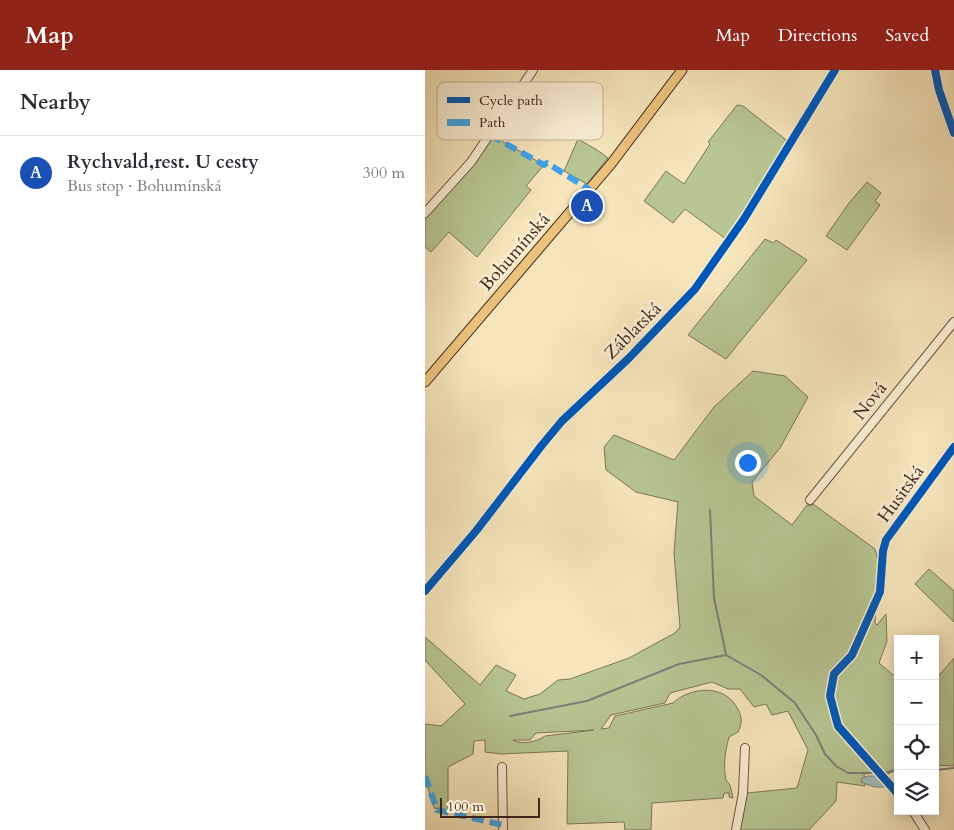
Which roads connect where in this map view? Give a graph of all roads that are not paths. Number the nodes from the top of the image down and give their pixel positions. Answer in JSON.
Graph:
{"nodes":[{"id":1,"x":533,"y":70,"type":"edge"},
{"id":2,"x":682,"y":70,"type":"edge"},
{"id":3,"x":835,"y":70,"type":"edge"},
{"id":4,"x":935,"y":70,"type":"edge"},
{"id":5,"x":525,"y":82,"type":"edge"},
{"id":6,"x":954,"y":133,"type":"edge"},
{"id":7,"x":486,"y":140,"type":"edge"},
{"id":8,"x":425,"y":213,"type":"edge"},
{"id":9,"x":954,"y":322,"type":"edge"},
{"id":10,"x":425,"y":382,"type":"edge"},
{"id":11,"x":954,"y":448,"type":"edge"},
{"id":12,"x":810,"y":500,"type":"dead end"},
{"id":13,"x":425,"y":591,"type":"edge"},
{"id":14,"x":880,"y":592,"type":"dead end"},
{"id":15,"x":745,"y":748,"type":"dead end"},
{"id":16,"x":502,"y":767,"type":"dead end"},
{"id":17,"x":880,"y":773,"type":"dead end"},
{"id":18,"x":894,"y":789,"type":"edge"},
{"id":19,"x":916,"y":815,"type":"edge"},
{"id":20,"x":503,"y":830,"type":"edge"},
{"id":21,"x":736,"y":830,"type":"edge"},
{"id":22,"x":925,"y":830,"type":"edge"}],
"edges":[{"from":1,"to":5,"type":"street"},
{"from":2,"to":10,"type":"main road","name":"Bohumínská"},
{"from":3,"to":13,"type":"street","name":"Záblatská"},
{"from":4,"to":6,"type":"street"},
{"from":7,"to":8,"type":"street"},
{"from":9,"to":12,"type":"street","name":"Nová"},
{"from":11,"to":14,"type":"street","name":"Husitská"},
{"from":15,"to":21,"type":"street"},
{"from":16,"to":20,"type":"street"},
{"from":17,"to":18,"type":"street"},
{"from":19,"to":22,"type":"street"}]}
